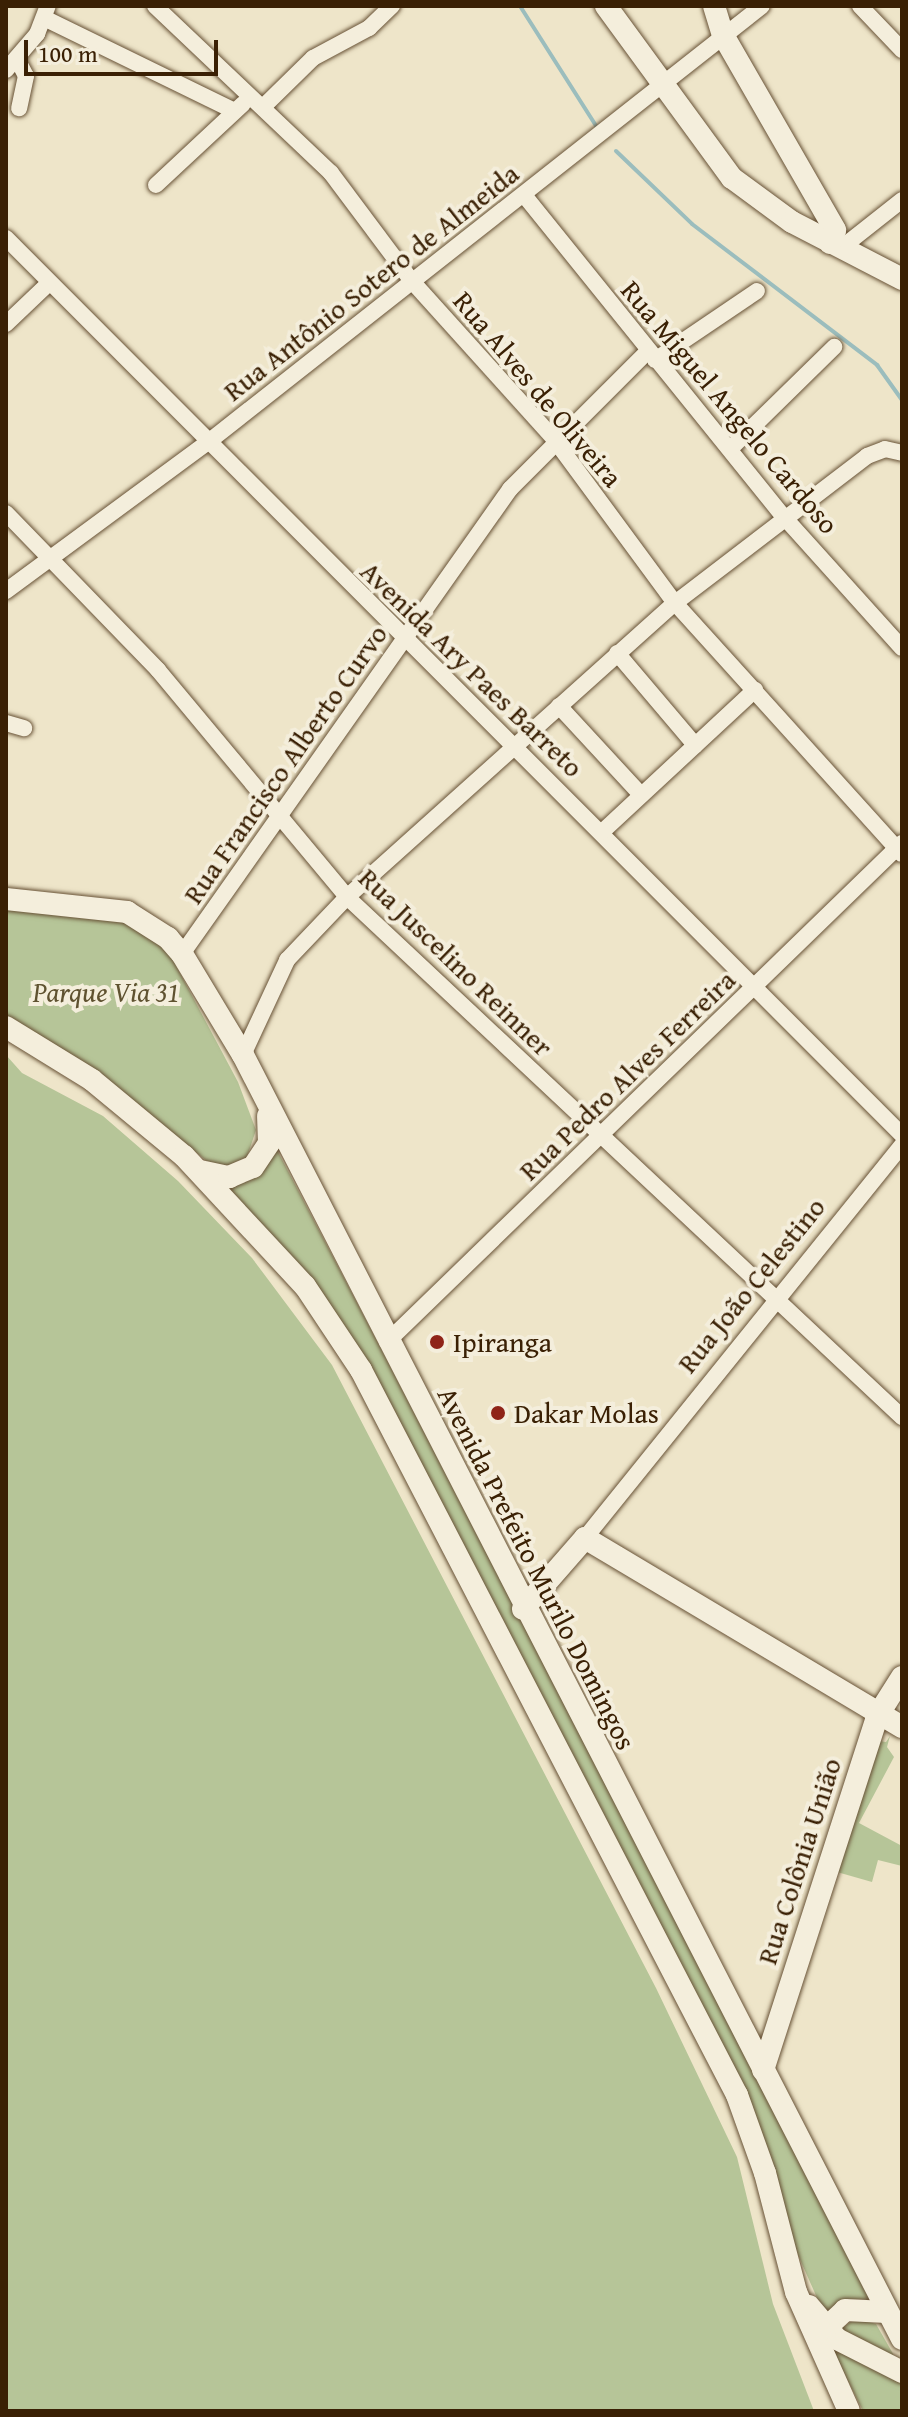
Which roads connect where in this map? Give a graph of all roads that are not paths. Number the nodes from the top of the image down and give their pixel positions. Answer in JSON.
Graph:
{"nodes":[{"id":1,"x":155,"y":6,"type":"edge"},
{"id":2,"x":392,"y":6,"type":"edge"},
{"id":3,"x":606,"y":6,"type":"edge"},
{"id":4,"x":714,"y":6,"type":"edge"},
{"id":5,"x":762,"y":6,"type":"edge"},
{"id":6,"x":860,"y":6,"type":"edge"},
{"id":7,"x":46,"y":12,"type":"edge"},
{"id":8,"x":723,"y":35,"type":"junction"},
{"id":9,"x":902,"y":50,"type":"edge"},
{"id":10,"x":12,"y":64,"type":"edge"},
{"id":11,"x":662,"y":84,"type":"junction"},
{"id":12,"x":257,"y":102,"type":"junction"},
{"id":13,"x":19,"y":108,"type":"dead end"},
{"id":14,"x":235,"y":111,"type":"junction"},
{"id":15,"x":156,"y":185,"type":"dead end"},
{"id":16,"x":524,"y":195,"type":"junction"},
{"id":17,"x":902,"y":200,"type":"edge"},
{"id":18,"x":6,"y":238,"type":"edge"},
{"id":19,"x":835,"y":246,"type":"junction"},
{"id":20,"x":902,"y":279,"type":"edge"},
{"id":21,"x":411,"y":280,"type":"junction"},
{"id":22,"x":48,"y":284,"type":"junction"},
{"id":23,"x":757,"y":291,"type":"dead end"},
{"id":24,"x":6,"y":324,"type":"edge"},
{"id":25,"x":834,"y":347,"type":"dead end"},
{"id":26,"x":652,"y":355,"type":"junction"},
{"id":27,"x":554,"y":439,"type":"junction"},
{"id":28,"x":207,"y":443,"type":"junction"},
{"id":29,"x":730,"y":449,"type":"junction"},
{"id":30,"x":894,"y":451,"type":"edge"},
{"id":31,"x":6,"y":513,"type":"edge"},
{"id":32,"x":784,"y":517,"type":"junction"},
{"id":33,"x":51,"y":558,"type":"junction"},
{"id":34,"x":6,"y":591,"type":"edge"},
{"id":35,"x":675,"y":603,"type":"junction"},
{"id":36,"x":404,"y":640,"type":"junction"},
{"id":37,"x":902,"y":648,"type":"edge"},
{"id":38,"x":617,"y":653,"type":"junction"},
{"id":39,"x":755,"y":690,"type":"junction"},
{"id":40,"x":559,"y":706,"type":"junction"},
{"id":41,"x":6,"y":723,"type":"edge"},
{"id":42,"x":24,"y":728,"type":"dead end"},
{"id":43,"x":695,"y":745,"type":"junction"},
{"id":44,"x":515,"y":748,"type":"junction"},
{"id":45,"x":641,"y":795,"type":"junction"},
{"id":46,"x":284,"y":817,"type":"junction"},
{"id":47,"x":602,"y":832,"type":"junction"},
{"id":48,"x":900,"y":848,"type":"edge"},
{"id":49,"x":347,"y":897,"type":"junction"},
{"id":50,"x":6,"y":899,"type":"edge"},
{"id":51,"x":182,"y":954,"type":"junction"},
{"id":52,"x":753,"y":988,"type":"junction"},
{"id":53,"x":6,"y":1027,"type":"edge"},
{"id":54,"x":243,"y":1055,"type":"junction"},
{"id":55,"x":266,"y":1110,"type":"junction"},
{"id":56,"x":902,"y":1135,"type":"edge"},
{"id":57,"x":602,"y":1137,"type":"junction"},
{"id":58,"x":902,"y":1145,"type":"edge"},
{"id":59,"x":196,"y":1168,"type":"junction"},
{"id":60,"x":778,"y":1300,"type":"junction"},
{"id":61,"x":387,"y":1342,"type":"junction"},
{"id":62,"x":902,"y":1417,"type":"edge"},
{"id":63,"x":585,"y":1538,"type":"junction"},
{"id":64,"x":523,"y":1609,"type":"junction"},
{"id":65,"x":902,"y":1677,"type":"edge"},
{"id":66,"x":878,"y":1715,"type":"junction"},
{"id":67,"x":902,"y":1727,"type":"edge"},
{"id":68,"x":778,"y":2026,"type":"junction"},
{"id":69,"x":744,"y":2033,"type":"junction"},
{"id":70,"x":763,"y":2070,"type":"junction"},
{"id":71,"x":793,"y":2281,"type":"junction"},
{"id":72,"x":887,"y":2312,"type":"junction"},
{"id":73,"x":826,"y":2328,"type":"junction"},
{"id":74,"x":902,"y":2339,"type":"edge"},
{"id":75,"x":902,"y":2372,"type":"edge"},
{"id":76,"x":849,"y":2411,"type":"edge"}],
"edges":[{"from":1,"to":12,"type":"street","name":"Rua Alves de Oliveira"},
{"from":2,"to":12,"type":"street"},
{"from":3,"to":11,"type":"main road"},
{"from":4,"to":8,"type":"main road"},
{"from":5,"to":8,"type":"street","name":"Rua Antônio Sotero de Almeida"},
{"from":6,"to":9,"type":"street"},
{"from":7,"to":10,"type":"street"},
{"from":7,"to":14,"type":"street"},
{"from":8,"to":11,"type":"street","name":"Rua Antônio Sotero de Almeida"},
{"from":8,"to":19,"type":"main road"},
{"from":10,"to":13,"type":"street"},
{"from":11,"to":16,"type":"street","name":"Rua Antônio Sotero de Almeida"},
{"from":11,"to":19,"type":"main road"},
{"from":12,"to":14,"type":"street"},
{"from":12,"to":21,"type":"street","name":"Rua Alves de Oliveira"},
{"from":14,"to":15,"type":"street"},
{"from":16,"to":21,"type":"street","name":"Rua Antônio Sotero de Almeida"},
{"from":16,"to":26,"type":"street","name":"Rua Miguel Angelo Cardoso"},
{"from":17,"to":19,"type":"street"},
{"from":18,"to":22,"type":"street","name":"Avenida Ary Paes Barreto"},
{"from":19,"to":20,"type":"main road"},
{"from":21,"to":27,"type":"street","name":"Rua Alves de Oliveira"},
{"from":21,"to":28,"type":"street","name":"Rua Antônio Sotero de Almeida"},
{"from":22,"to":24,"type":"street"},
{"from":22,"to":28,"type":"street","name":"Avenida Ary Paes Barreto"},
{"from":23,"to":26,"type":"street","name":"Rua Francisco Alberto Curvo"},
{"from":25,"to":29,"type":"street"},
{"from":26,"to":27,"type":"street","name":"Rua Francisco Alberto Curvo"},
{"from":26,"to":29,"type":"street","name":"Rua Miguel Angelo Cardoso"},
{"from":27,"to":35,"type":"street","name":"Rua Alves de Oliveira"},
{"from":27,"to":36,"type":"street","name":"Rua Francisco Alberto Curvo"},
{"from":28,"to":33,"type":"street","name":"Rua Antônio Sotero de Almeida"},
{"from":28,"to":36,"type":"street","name":"Avenida Ary Paes Barreto"},
{"from":29,"to":32,"type":"street","name":"Rua Miguel Angelo Cardoso"},
{"from":30,"to":32,"type":"street"},
{"from":31,"to":33,"type":"street","name":"Rua Juscelino Reinner"},
{"from":32,"to":35,"type":"street"},
{"from":32,"to":37,"type":"street","name":"Rua Miguel Angelo Cardoso"},
{"from":33,"to":34,"type":"street","name":"Rua Antônio Sotero de Almeida"},
{"from":33,"to":46,"type":"street","name":"Rua Juscelino Reinner"},
{"from":35,"to":38,"type":"street"},
{"from":35,"to":39,"type":"street","name":"Rua Alves de Oliveira"},
{"from":36,"to":44,"type":"street","name":"Avenida Ary Paes Barreto"},
{"from":36,"to":46,"type":"street","name":"Rua Francisco Alberto Curvo"},
{"from":38,"to":40,"type":"street"},
{"from":38,"to":43,"type":"street"},
{"from":39,"to":43,"type":"street"},
{"from":39,"to":48,"type":"street","name":"Rua Alves de Oliveira"},
{"from":40,"to":44,"type":"street"},
{"from":40,"to":45,"type":"street"},
{"from":41,"to":42,"type":"street"},
{"from":43,"to":45,"type":"street"},
{"from":44,"to":47,"type":"street","name":"Avenida Ary Paes Barreto"},
{"from":44,"to":49,"type":"street"},
{"from":45,"to":47,"type":"street"},
{"from":46,"to":49,"type":"street","name":"Rua Juscelino Reinner"},
{"from":46,"to":51,"type":"street","name":"Rua Francisco Alberto Curvo"},
{"from":47,"to":52,"type":"street","name":"Avenida Ary Paes Barreto"},
{"from":48,"to":52,"type":"street","name":"Rua Pedro Alves Ferreira"},
{"from":49,"to":54,"type":"street"},
{"from":49,"to":57,"type":"street","name":"Rua Juscelino Reinner"},
{"from":50,"to":51,"type":"main road","name":"Avenida Prefeito Murilo Domingos"},
{"from":51,"to":54,"type":"main road","name":"Avenida Prefeito Murilo Domingos"},
{"from":52,"to":56,"type":"street","name":"Avenida Ary Paes Barreto"},
{"from":52,"to":57,"type":"street","name":"Rua Pedro Alves Ferreira"},
{"from":53,"to":59,"type":"main road"},
{"from":54,"to":55,"type":"main road","name":"Avenida Prefeito Murilo Domingos"},
{"from":55,"to":59,"type":"main road"},
{"from":55,"to":61,"type":"main road","name":"Avenida Prefeito Murilo Domingos"},
{"from":57,"to":60,"type":"street","name":"Rua Juscelino Reinner"},
{"from":57,"to":61,"type":"street","name":"Rua Pedro Alves Ferreira"},
{"from":58,"to":60,"type":"street","name":"Rua João Celestino"},
{"from":59,"to":71,"type":"main road"},
{"from":60,"to":62,"type":"street","name":"Rua Juscelino Reinner"},
{"from":60,"to":63,"type":"street","name":"Rua João Celestino"},
{"from":61,"to":64,"type":"main road","name":"Avenida Prefeito Murilo Domingos"},
{"from":63,"to":64,"type":"main road","name":"Rua João Celestino"},
{"from":63,"to":66,"type":"main road"},
{"from":64,"to":69,"type":"main road","name":"Avenida Prefeito Murilo Domingos"},
{"from":65,"to":66,"type":"main road","name":"Rua Colônia União"},
{"from":66,"to":67,"type":"main road"},
{"from":66,"to":68,"type":"main road","name":"Rua Colônia União"},
{"from":68,"to":69,"type":"main road"},
{"from":68,"to":70,"type":"main road","name":"Rua Colônia União"},
{"from":69,"to":70,"type":"main road","name":"Avenida Prefeito Murilo Domingos"},
{"from":70,"to":72,"type":"main road","name":"Avenida Prefeito Murilo Domingos"},
{"from":71,"to":73,"type":"main road"},
{"from":71,"to":76,"type":"main road"},
{"from":72,"to":73,"type":"main road"},
{"from":72,"to":74,"type":"main road","name":"Avenida Prefeito Murilo Domingos"},
{"from":73,"to":75,"type":"main road"}]}
